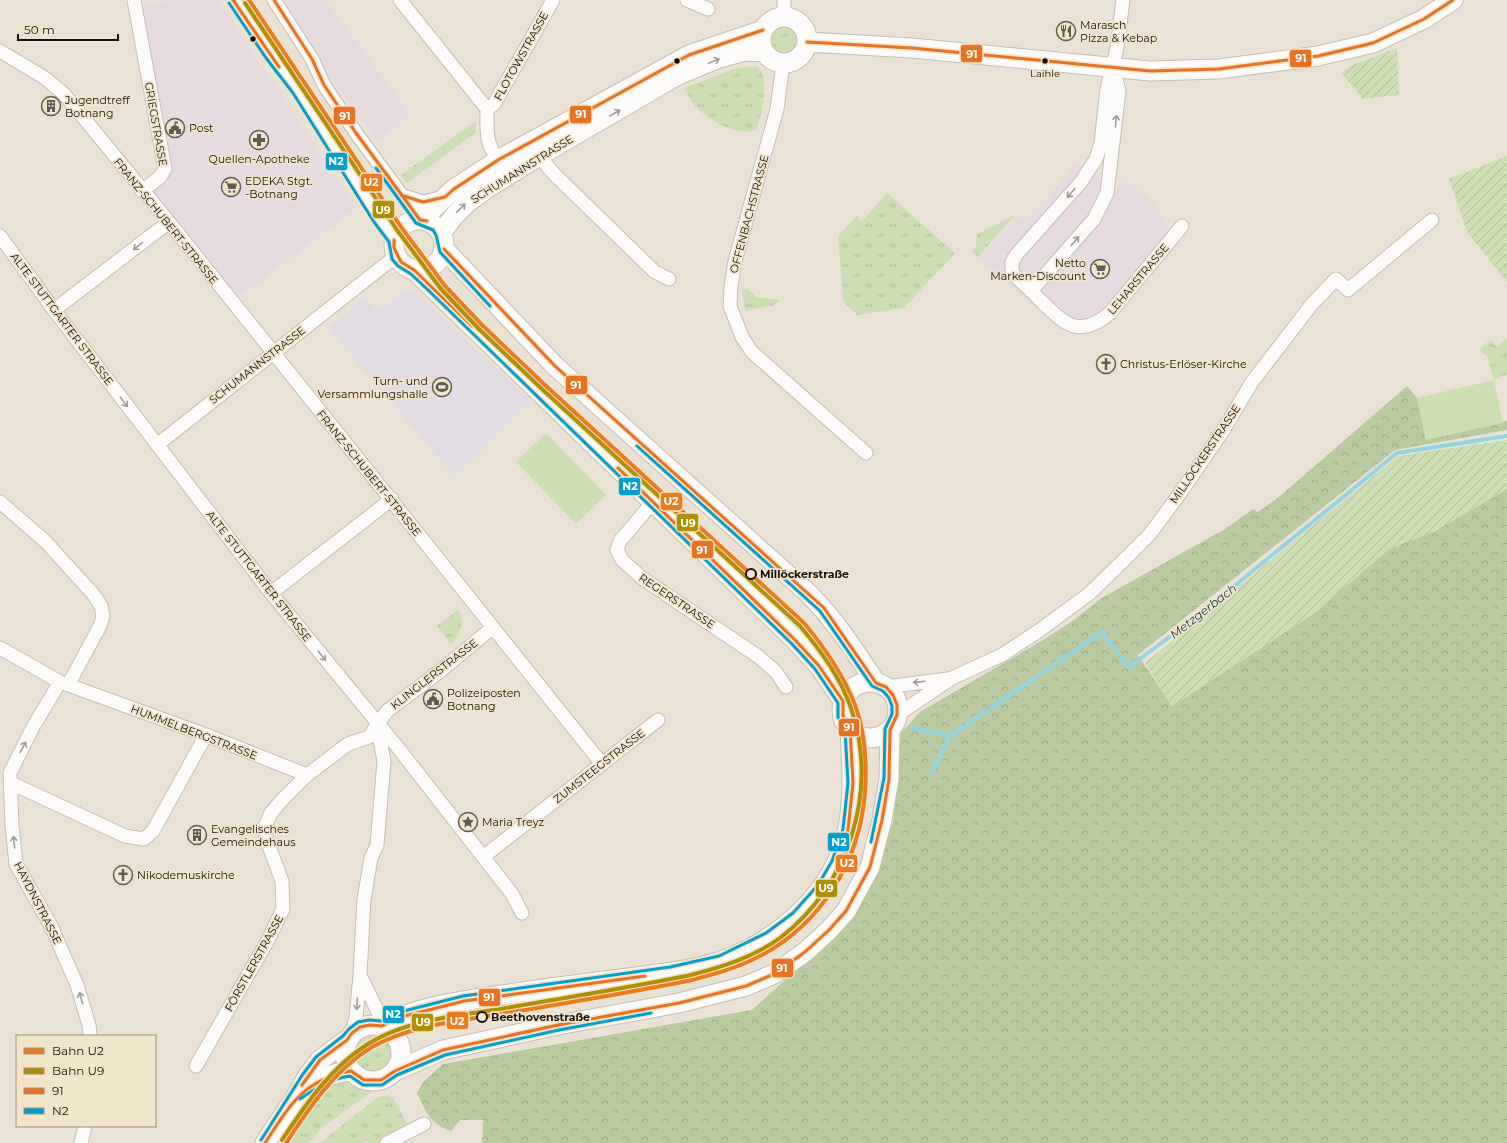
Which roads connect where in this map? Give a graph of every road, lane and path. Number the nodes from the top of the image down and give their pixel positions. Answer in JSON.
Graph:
{"nodes":[{"id":1,"x":134,"y":0,"type":"edge"},
{"id":2,"x":233,"y":0,"type":"edge"},
{"id":3,"x":274,"y":0,"type":"edge"},
{"id":4,"x":400,"y":0,"type":"edge"},
{"id":5,"x":553,"y":0,"type":"edge"},
{"id":6,"x":687,"y":0,"type":"edge"},
{"id":7,"x":1123,"y":0,"type":"edge"},
{"id":8,"x":1432,"y":0,"type":"edge"},
{"id":9,"x":1453,"y":0,"type":"edge"},
{"id":10,"x":784,"y":8,"type":"edge"},
{"id":11,"x":708,"y":9,"type":"dead end"},
{"id":12,"x":763,"y":30,"type":"junction"},
{"id":13,"x":807,"y":42,"type":"junction"},
{"id":14,"x":0,"y":51,"type":"edge"},
{"id":15,"x":764,"y":52,"type":"junction"},
{"id":16,"x":783,"y":63,"type":"junction"},
{"id":17,"x":1113,"y":66,"type":"junction"},
{"id":18,"x":487,"y":109,"type":"junction"},
{"id":19,"x":540,"y":156,"type":"junction"},
{"id":20,"x":498,"y":160,"type":"junction"},
{"id":21,"x":1089,"y":171,"type":"junction"},
{"id":22,"x":1110,"y":180,"type":"junction"},
{"id":23,"x":142,"y":191,"type":"junction"},
{"id":24,"x":404,"y":196,"type":"junction"},
{"id":25,"x":445,"y":197,"type":"junction"},
{"id":26,"x":421,"y":220,"type":"junction"},
{"id":27,"x":1432,"y":220,"type":"dead end"},
{"id":28,"x":169,"y":222,"type":"junction"},
{"id":29,"x":1182,"y":226,"type":"dead end"},
{"id":30,"x":0,"y":236,"type":"edge"},
{"id":31,"x":443,"y":241,"type":"junction"},
{"id":32,"x":395,"y":248,"type":"junction"},
{"id":33,"x":414,"y":270,"type":"junction"},
{"id":34,"x":669,"y":279,"type":"dead end"},
{"id":35,"x":1031,"y":291,"type":"junction"},
{"id":36,"x":54,"y":310,"type":"junction"},
{"id":37,"x":273,"y":353,"type":"junction"},
{"id":38,"x":157,"y":445,"type":"junction"},
{"id":39,"x":866,"y":453,"type":"dead end"},
{"id":40,"x":392,"y":500,"type":"junction"},
{"id":41,"x":0,"y":502,"type":"edge"},
{"id":42,"x":653,"y":502,"type":"junction"},
{"id":43,"x":271,"y":593,"type":"junction"},
{"id":44,"x":492,"y":628,"type":"junction"},
{"id":45,"x":0,"y":648,"type":"edge"},
{"id":46,"x":952,"y":678,"type":"junction"},
{"id":47,"x":64,"y":683,"type":"junction"},
{"id":48,"x":881,"y":685,"type":"junction"},
{"id":49,"x":786,"y":687,"type":"dead end"},
{"id":50,"x":844,"y":701,"type":"junction"},
{"id":51,"x":658,"y":720,"type":"dead end"},
{"id":52,"x":894,"y":722,"type":"junction"},
{"id":53,"x":377,"y":723,"type":"junction"},
{"id":54,"x":850,"y":729,"type":"junction"},
{"id":55,"x":206,"y":735,"type":"junction"},
{"id":56,"x":348,"y":744,"type":"junction"},
{"id":57,"x":399,"y":749,"type":"junction"},
{"id":58,"x":384,"y":761,"type":"junction"},
{"id":59,"x":602,"y":764,"type":"junction"},
{"id":60,"x":307,"y":775,"type":"junction"},
{"id":61,"x":11,"y":783,"type":"junction"},
{"id":62,"x":483,"y":857,"type":"junction"},
{"id":63,"x":522,"y":913,"type":"dead end"},
{"id":64,"x":360,"y":975,"type":"junction"},
{"id":65,"x":383,"y":1021,"type":"junction"},
{"id":66,"x":90,"y":1035,"type":"edge"},
{"id":67,"x":350,"y":1037,"type":"junction"},
{"id":68,"x":196,"y":1066,"type":"dead end"},
{"id":69,"x":351,"y":1071,"type":"junction"},
{"id":70,"x":395,"y":1071,"type":"junction"},
{"id":71,"x":297,"y":1095,"type":"junction"},
{"id":72,"x":424,"y":1124,"type":"dead end"},
{"id":73,"x":85,"y":1127,"type":"edge"},
{"id":74,"x":81,"y":1143,"type":"edge"},
{"id":75,"x":265,"y":1143,"type":"edge"},
{"id":76,"x":387,"y":1143,"type":"edge"}],
"edges":[{"from":1,"to":23,"type":"street","name":"GRIEGSTRASSE"},
{"from":2,"to":32,"type":"street"},
{"from":3,"to":24,"type":"street"},
{"from":4,"to":18,"type":"street"},
{"from":5,"to":18,"type":"street","name":"FLOTOWSTRASSE"},
{"from":6,"to":11,"type":"street"},
{"from":7,"to":17,"type":"street","name":"LEHARSTRASSE"},
{"from":8,"to":17,"type":"main road"},
{"from":9,"to":17,"type":"main road"},
{"from":10,"to":12,"type":"main road"},
{"from":10,"to":13,"type":"main road"},
{"from":12,"to":15,"type":"main road"},
{"from":12,"to":20,"type":"main road","name":"SCHUMANNSTRASSE"},
{"from":13,"to":16,"type":"main road"},
{"from":13,"to":17,"type":"main road"},
{"from":14,"to":23,"type":"street","name":"FRANZ-SCHUBERT-STRASSE"},
{"from":15,"to":16,"type":"main road"},
{"from":19,"to":15,"type":"main road","name":"SCHUMANNSTRASSE","one_way":true},
{"from":16,"to":39,"type":"street","name":"OFFENBACHSTRASSE"},
{"from":17,"to":21,"type":"street","name":"LEHARSTRASSE"},
{"from":22,"to":17,"type":"street","one_way":true},
{"from":18,"to":20,"type":"street"},
{"from":31,"to":19,"type":"main road","name":"SCHUMANNSTRASSE","one_way":true},
{"from":19,"to":34,"type":"street"},
{"from":20,"to":25,"type":"main road","name":"SCHUMANNSTRASSE"},
{"from":21,"to":22,"type":"street"},
{"from":21,"to":35,"type":"street","name":"LEHARSTRASSE","one_way":true},
{"from":35,"to":22,"type":"street","one_way":true},
{"from":23,"to":28,"type":"street","name":"FRANZ-SCHUBERT-STRASSE"},
{"from":24,"to":25,"type":"street","name":"SCHUMANNSTRASSE"},
{"from":24,"to":26,"type":"street"},
{"from":25,"to":26,"type":"main road","name":"SCHUMANNSTRASSE"},
{"from":26,"to":31,"type":"main road"},
{"from":26,"to":32,"type":"main road"},
{"from":27,"to":46,"type":"street","name":"MILLÖCKERSTRASSE"},
{"from":28,"to":36,"type":"street","one_way":true},
{"from":28,"to":37,"type":"street","name":"FRANZ-SCHUBERT-STRASSE"},
{"from":29,"to":35,"type":"street","name":"LEHARSTRASSE"},
{"from":30,"to":36,"type":"street","name":"ALTE STUTTGARTER STRASSE"},
{"from":31,"to":33,"type":"main road"},
{"from":31,"to":48,"type":"main road"},
{"from":32,"to":33,"type":"main road"},
{"from":32,"to":37,"type":"street","name":"SCHUMANNSTRASSE"},
{"from":33,"to":42,"type":"main road"},
{"from":36,"to":38,"type":"street","name":"ALTE STUTTGARTER STRASSE","one_way":true},
{"from":37,"to":38,"type":"street","name":"SCHUMANNSTRASSE"},
{"from":37,"to":40,"type":"street","name":"FRANZ-SCHUBERT-STRASSE"},
{"from":38,"to":43,"type":"street","name":"ALTE STUTTGARTER STRASSE"},
{"from":40,"to":43,"type":"street"},
{"from":40,"to":44,"type":"street","name":"FRANZ-SCHUBERT-STRASSE"},
{"from":41,"to":47,"type":"street","name":"HAYDNSTRASSE"},
{"from":42,"to":49,"type":"street","name":"REGERSTRASSE"},
{"from":42,"to":50,"type":"main road"},
{"from":43,"to":53,"type":"street","name":"ALTE STUTTGARTER STRASSE","one_way":true},
{"from":44,"to":53,"type":"street","name":"KLINGLERSTRASSE"},
{"from":44,"to":59,"type":"street","name":"FRANZ-SCHUBERT-STRASSE"},
{"from":45,"to":47,"type":"street","name":"HUMMELBERGSTRASSE"},
{"from":46,"to":48,"type":"street","name":"MILLÖCKERSTRASSE","one_way":true},
{"from":46,"to":52,"type":"street","name":"MILLÖCKERSTRASSE"},
{"from":47,"to":55,"type":"street","name":"HUMMELBERGSTRASSE"},
{"from":61,"to":47,"type":"street","name":"HAYDNSTRASSE","one_way":true},
{"from":48,"to":50,"type":"main road"},
{"from":48,"to":52,"type":"main road"},
{"from":50,"to":54,"type":"main road"},
{"from":51,"to":59,"type":"street","name":"ZUMSTEEGSTRASSE"},
{"from":52,"to":54,"type":"main road"},
{"from":52,"to":70,"type":"main road"},
{"from":53,"to":56,"type":"street"},
{"from":53,"to":57,"type":"street","name":"ALTE STUTTGARTER STRASSE"},
{"from":53,"to":58,"type":"street"},
{"from":54,"to":65,"type":"main road"},
{"from":55,"to":60,"type":"street","name":"HUMMELBERGSTRASSE"},
{"from":55,"to":61,"type":"street"},
{"from":56,"to":58,"type":"street"},
{"from":56,"to":60,"type":"street"},
{"from":57,"to":58,"type":"street"},
{"from":57,"to":62,"type":"street","name":"ALTE STUTTGARTER STRASSE"},
{"from":58,"to":64,"type":"street"},
{"from":59,"to":62,"type":"street","name":"ZUMSTEEGSTRASSE"},
{"from":60,"to":68,"type":"street","name":"FÖRSTLERSTRASSE"},
{"from":66,"to":61,"type":"street","name":"HAYDNSTRASSE","one_way":true},
{"from":62,"to":63,"type":"street","name":"ALTE STUTTGARTER STRASSE"},
{"from":64,"to":65,"type":"street"},
{"from":64,"to":67,"type":"street","one_way":true},
{"from":65,"to":67,"type":"main road"},
{"from":65,"to":70,"type":"main road"},
{"from":67,"to":69,"type":"main road"},
{"from":67,"to":71,"type":"main road"},
{"from":69,"to":70,"type":"main road"},
{"from":69,"to":71,"type":"main road"},
{"from":71,"to":75,"type":"main road"},
{"from":72,"to":76,"type":"street"},
{"from":73,"to":74,"type":"street"}]}
